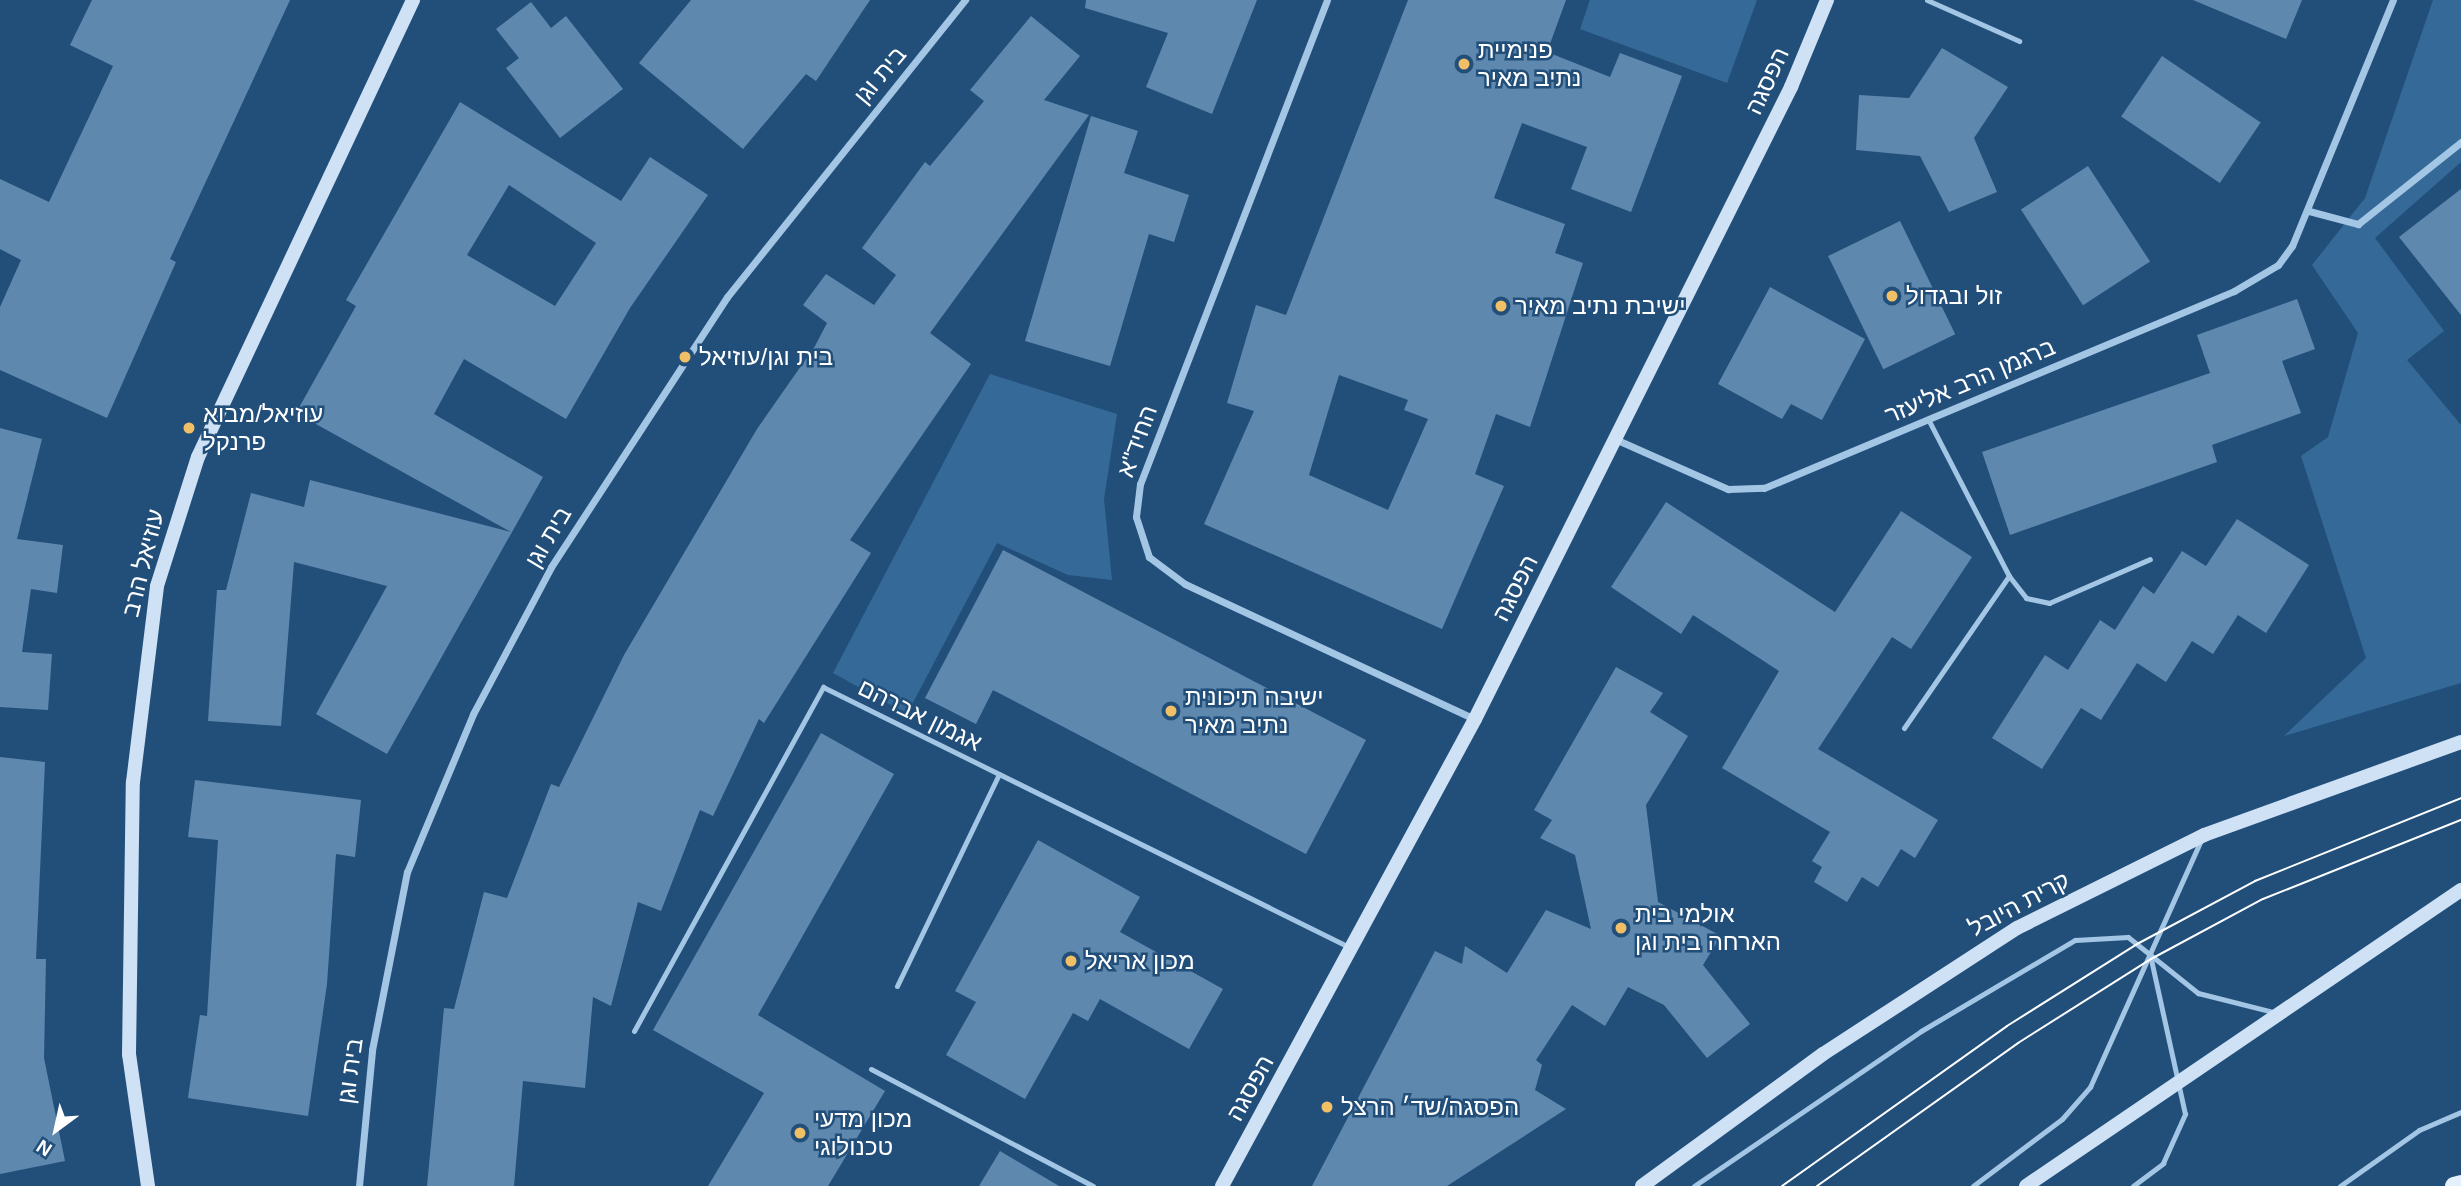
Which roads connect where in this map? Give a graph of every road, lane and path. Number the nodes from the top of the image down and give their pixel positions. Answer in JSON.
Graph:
{"nodes":[{"id":1,"x":413,"y":0,"type":"edge"},
{"id":2,"x":965,"y":0,"type":"edge"},
{"id":3,"x":1327,"y":0,"type":"edge"},
{"id":4,"x":1827,"y":0,"type":"edge"},
{"id":5,"x":1927,"y":0,"type":"edge"},
{"id":6,"x":2393,"y":0,"type":"edge"},
{"id":7,"x":2019,"y":41,"type":"dead end"},
{"id":8,"x":2461,"y":142,"type":"edge"},
{"id":9,"x":2309,"y":211,"type":"junction"},
{"id":10,"x":1928,"y":419,"type":"junction"},
{"id":11,"x":1615,"y":439,"type":"junction"},
{"id":12,"x":2150,"y":559,"type":"dead end"},
{"id":13,"x":2010,"y":576,"type":"junction"},
{"id":14,"x":1475,"y":719,"type":"junction"},
{"id":15,"x":1904,"y":728,"type":"dead end"},
{"id":16,"x":2461,"y":743,"type":"edge"},
{"id":17,"x":999,"y":774,"type":"junction"},
{"id":18,"x":2204,"y":835,"type":"junction"},
{"id":19,"x":2461,"y":890,"type":"edge"},
{"id":20,"x":1352,"y":949,"type":"junction"},
{"id":21,"x":2151,"y":959,"type":"junction"},
{"id":22,"x":897,"y":986,"type":"dead end"},
{"id":23,"x":2273,"y":1012,"type":"junction"},
{"id":24,"x":634,"y":1031,"type":"dead end"},
{"id":25,"x":871,"y":1069,"type":"dead end"},
{"id":26,"x":2180,"y":1076,"type":"junction"},
{"id":27,"x":2461,"y":1112,"type":"edge"},
{"id":28,"x":2461,"y":1184,"type":"edge"},
{"id":29,"x":148,"y":1186,"type":"edge"},
{"id":30,"x":359,"y":1186,"type":"edge"},
{"id":31,"x":1093,"y":1186,"type":"edge"},
{"id":32,"x":1222,"y":1186,"type":"edge"},
{"id":33,"x":1642,"y":1186,"type":"edge"},
{"id":34,"x":1693,"y":1186,"type":"edge"},
{"id":35,"x":1973,"y":1186,"type":"edge"},
{"id":36,"x":2026,"y":1186,"type":"edge"},
{"id":37,"x":2133,"y":1186,"type":"edge"},
{"id":38,"x":2340,"y":1186,"type":"edge"},
{"id":39,"x":2454,"y":1186,"type":"edge"}],
"edges":[{"from":1,"to":29,"type":"street","name":"עוזיאל הרב"},
{"from":2,"to":30,"type":"street","name":"בית וגן"},
{"from":3,"to":14,"type":"street","name":"החיד\"א"},
{"from":4,"to":11,"type":"street","name":"הפסגה"},
{"from":5,"to":7,"type":"lane"},
{"from":6,"to":9,"type":"street","name":"ברגמן הרב אליעזר"},
{"from":8,"to":9,"type":"street"},
{"from":9,"to":10,"type":"street","name":"ברגמן הרב אליעזר"},
{"from":10,"to":11,"type":"street","name":"ברגמן הרב אליעזר"},
{"from":10,"to":13,"type":"lane"},
{"from":11,"to":14,"type":"street","name":"הפסגה"},
{"from":12,"to":13,"type":"lane"},
{"from":13,"to":15,"type":"lane"},
{"from":14,"to":20,"type":"street","name":"הפסגה"},
{"from":16,"to":18,"type":"street","name":"קרית היובל"},
{"from":17,"to":20,"type":"lane","name":"אגמון אברהם"},
{"from":17,"to":22,"type":"lane"},
{"from":17,"to":24,"type":"lane","name":"אגמון אברהם"},
{"from":18,"to":21,"type":"lane"},
{"from":18,"to":33,"type":"street","name":"קרית היובל"},
{"from":19,"to":23,"type":"street"},
{"from":20,"to":32,"type":"street","name":"הפסגה"},
{"from":21,"to":23,"type":"lane"},
{"from":21,"to":26,"type":"lane"},
{"from":21,"to":34,"type":"lane"},
{"from":21,"to":35,"type":"lane"},
{"from":23,"to":26,"type":"street"},
{"from":25,"to":31,"type":"lane"},
{"from":26,"to":36,"type":"street"},
{"from":26,"to":37,"type":"lane"},
{"from":27,"to":38,"type":"lane"},
{"from":28,"to":39,"type":"main road"}]}
